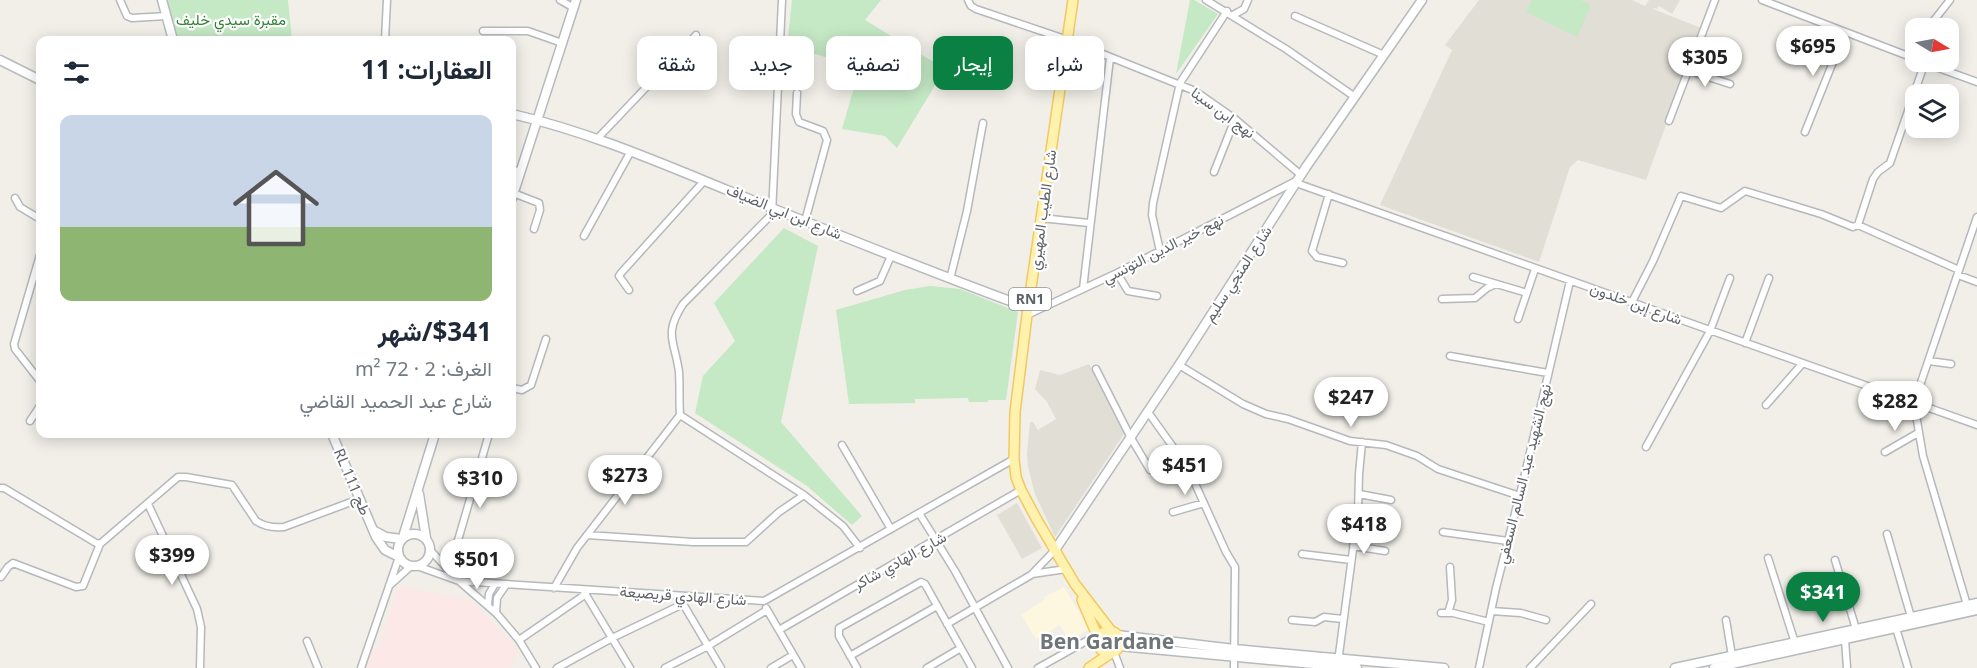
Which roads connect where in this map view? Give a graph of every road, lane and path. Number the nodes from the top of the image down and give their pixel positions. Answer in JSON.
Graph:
{"nodes":[{"id":1,"x":120,"y":0,"type":"edge"},
{"id":2,"x":162,"y":0,"type":"edge"},
{"id":3,"x":387,"y":0,"type":"edge"},
{"id":4,"x":560,"y":0,"type":"edge"},
{"id":5,"x":782,"y":0,"type":"edge"},
{"id":6,"x":968,"y":0,"type":"edge"},
{"id":7,"x":1073,"y":0,"type":"edge"},
{"id":8,"x":1206,"y":0,"type":"edge"},
{"id":9,"x":1248,"y":0,"type":"edge"},
{"id":10,"x":1422,"y":0,"type":"edge"},
{"id":11,"x":1715,"y":0,"type":"edge"},
{"id":12,"x":1762,"y":0,"type":"edge"},
{"id":13,"x":1950,"y":0,"type":"edge"},
{"id":14,"x":575,"y":4,"type":"edge"},
{"id":15,"x":1230,"y":13,"type":"junction"},
{"id":16,"x":167,"y":16,"type":"junction"},
{"id":17,"x":1295,"y":16,"type":"dead end"},
{"id":18,"x":1936,"y":18,"type":"edge"},
{"id":19,"x":483,"y":31,"type":"dead end"},
{"id":20,"x":1845,"y":32,"type":"junction"},
{"id":21,"x":696,"y":34,"type":"dead end"},
{"id":22,"x":172,"y":36,"type":"edge"},
{"id":23,"x":386,"y":36,"type":"edge"},
{"id":24,"x":1056,"y":36,"type":"edge"},
{"id":25,"x":1068,"y":36,"type":"edge"},
{"id":26,"x":562,"y":43,"type":"junction"},
{"id":27,"x":1104,"y":55,"type":"edge"},
{"id":28,"x":1383,"y":55,"type":"junction"},
{"id":29,"x":1905,"y":56,"type":"edge"},
{"id":30,"x":1110,"y":58,"type":"junction"},
{"id":31,"x":0,"y":60,"type":"edge"},
{"id":32,"x":1688,"y":70,"type":"junction"},
{"id":33,"x":1921,"y":72,"type":"edge"},
{"id":34,"x":1950,"y":72,"type":"edge"},
{"id":35,"x":36,"y":78,"type":"edge"},
{"id":36,"x":1977,"y":82,"type":"edge"},
{"id":37,"x":1180,"y":83,"type":"junction"},
{"id":38,"x":1730,"y":84,"type":"dead end"},
{"id":39,"x":1060,"y":90,"type":"edge"},
{"id":40,"x":796,"y":93,"type":"dead end"},
{"id":41,"x":1355,"y":97,"type":"junction"},
{"id":42,"x":516,"y":115,"type":"edge"},
{"id":43,"x":1235,"y":119,"type":"junction"},
{"id":44,"x":538,"y":120,"type":"junction"},
{"id":45,"x":1669,"y":121,"type":"dead end"},
{"id":46,"x":983,"y":123,"type":"dead end"},
{"id":47,"x":1805,"y":132,"type":"dead end"},
{"id":48,"x":597,"y":139,"type":"junction"},
{"id":49,"x":631,"y":151,"type":"junction"},
{"id":50,"x":516,"y":170,"type":"edge"},
{"id":51,"x":1214,"y":172,"type":"dead end"},
{"id":52,"x":1299,"y":179,"type":"junction"},
{"id":53,"x":704,"y":181,"type":"junction"},
{"id":54,"x":1329,"y":194,"type":"junction"},
{"id":55,"x":516,"y":196,"type":"edge"},
{"id":56,"x":15,"y":198,"type":"dead end"},
{"id":57,"x":773,"y":208,"type":"junction"},
{"id":58,"x":36,"y":217,"type":"edge"},
{"id":59,"x":1977,"y":217,"type":"edge"},
{"id":60,"x":1041,"y":218,"type":"junction"},
{"id":61,"x":805,"y":221,"type":"junction"},
{"id":62,"x":1089,"y":224,"type":"junction"},
{"id":63,"x":1858,"y":225,"type":"junction"},
{"id":64,"x":534,"y":229,"type":"dead end"},
{"id":65,"x":584,"y":236,"type":"dead end"},
{"id":66,"x":1160,"y":251,"type":"junction"},
{"id":67,"x":891,"y":256,"type":"junction"},
{"id":68,"x":1343,"y":263,"type":"dead end"},
{"id":69,"x":36,"y":269,"type":"edge"},
{"id":70,"x":1535,"y":269,"type":"junction"},
{"id":71,"x":1958,"y":272,"type":"junction"},
{"id":72,"x":1117,"y":273,"type":"junction"},
{"id":73,"x":1473,"y":277,"type":"dead end"},
{"id":74,"x":1730,"y":278,"type":"dead end"},
{"id":75,"x":1768,"y":278,"type":"dead end"},
{"id":76,"x":950,"y":279,"type":"junction"},
{"id":77,"x":1570,"y":280,"type":"junction"},
{"id":78,"x":1977,"y":282,"type":"edge"},
{"id":79,"x":1496,"y":284,"type":"junction"},
{"id":80,"x":1083,"y":289,"type":"junction"},
{"id":81,"x":629,"y":290,"type":"dead end"},
{"id":82,"x":857,"y":291,"type":"dead end"},
{"id":83,"x":1527,"y":293,"type":"junction"},
{"id":84,"x":1157,"y":296,"type":"dead end"},
{"id":85,"x":1442,"y":299,"type":"dead end"},
{"id":86,"x":1632,"y":302,"type":"junction"},
{"id":87,"x":1028,"y":311,"type":"junction"},
{"id":88,"x":1518,"y":319,"type":"dead end"},
{"id":89,"x":1710,"y":331,"type":"junction"},
{"id":90,"x":546,"y":339,"type":"dead end"},
{"id":91,"x":1745,"y":343,"type":"junction"},
{"id":92,"x":1450,"y":356,"type":"dead end"},
{"id":93,"x":1929,"y":361,"type":"junction"},
{"id":94,"x":1802,"y":364,"type":"junction"},
{"id":95,"x":1951,"y":364,"type":"dead end"},
{"id":96,"x":1179,"y":365,"type":"junction"},
{"id":97,"x":1096,"y":369,"type":"dead end"},
{"id":98,"x":1548,"y":373,"type":"junction"},
{"id":99,"x":36,"y":376,"type":"edge"},
{"id":100,"x":516,"y":389,"type":"edge"},
{"id":101,"x":1914,"y":403,"type":"junction"},
{"id":102,"x":1766,"y":405,"type":"dead end"},
{"id":103,"x":36,"y":412,"type":"edge"},
{"id":104,"x":1148,"y":412,"type":"junction"},
{"id":105,"x":681,"y":415,"type":"junction"},
{"id":106,"x":30,"y":421,"type":"dead end"},
{"id":107,"x":1977,"y":425,"type":"edge"},
{"id":108,"x":1918,"y":433,"type":"junction"},
{"id":109,"x":334,"y":438,"type":"edge"},
{"id":110,"x":434,"y":438,"type":"edge"},
{"id":111,"x":488,"y":438,"type":"edge"},
{"id":112,"x":1131,"y":438,"type":"junction"},
{"id":113,"x":1362,"y":442,"type":"junction"},
{"id":114,"x":842,"y":445,"type":"dead end"},
{"id":115,"x":1646,"y":447,"type":"dead end"},
{"id":116,"x":1885,"y":452,"type":"dead end"},
{"id":117,"x":1014,"y":459,"type":"junction"},
{"id":118,"x":1150,"y":470,"type":"dead end"},
{"id":119,"x":0,"y":488,"type":"edge"},
{"id":120,"x":418,"y":490,"type":"junction"},
{"id":121,"x":1021,"y":490,"type":"junction"},
{"id":122,"x":1359,"y":494,"type":"junction"},
{"id":123,"x":804,"y":495,"type":"junction"},
{"id":124,"x":1520,"y":496,"type":"junction"},
{"id":125,"x":359,"y":499,"type":"junction"},
{"id":126,"x":1391,"y":500,"type":"dead end"},
{"id":127,"x":1204,"y":503,"type":"junction"},
{"id":128,"x":147,"y":504,"type":"junction"},
{"id":129,"x":1173,"y":512,"type":"dead end"},
{"id":130,"x":919,"y":513,"type":"junction"},
{"id":131,"x":891,"y":529,"type":"junction"},
{"id":132,"x":373,"y":530,"type":"junction"},
{"id":133,"x":1443,"y":532,"type":"dead end"},
{"id":134,"x":1887,"y":534,"type":"dead end"},
{"id":135,"x":587,"y":535,"type":"junction"},
{"id":136,"x":402,"y":538,"type":"junction"},
{"id":137,"x":426,"y":538,"type":"junction"},
{"id":138,"x":936,"y":540,"type":"junction"},
{"id":139,"x":1508,"y":541,"type":"junction"},
{"id":140,"x":100,"y":544,"type":"junction"},
{"id":141,"x":1353,"y":546,"type":"junction"},
{"id":142,"x":860,"y":548,"type":"junction"},
{"id":143,"x":430,"y":550,"type":"junction"},
{"id":144,"x":1055,"y":550,"type":"junction"},
{"id":145,"x":1385,"y":551,"type":"dead end"},
{"id":146,"x":1302,"y":554,"type":"dead end"},
{"id":147,"x":399,"y":557,"type":"junction"},
{"id":148,"x":1768,"y":558,"type":"dead end"},
{"id":149,"x":1351,"y":560,"type":"junction"},
{"id":150,"x":1835,"y":560,"type":"dead end"},
{"id":151,"x":414,"y":566,"type":"junction"},
{"id":152,"x":1450,"y":567,"type":"dead end"},
{"id":153,"x":1066,"y":569,"type":"junction"},
{"id":154,"x":448,"y":573,"type":"junction"},
{"id":155,"x":1031,"y":574,"type":"junction"},
{"id":156,"x":1,"y":577,"type":"edge"},
{"id":157,"x":459,"y":581,"type":"junction"},
{"id":158,"x":495,"y":584,"type":"junction"},
{"id":159,"x":1076,"y":584,"type":"junction"},
{"id":160,"x":506,"y":585,"type":"junction"},
{"id":161,"x":388,"y":587,"type":"junction"},
{"id":162,"x":554,"y":588,"type":"junction"},
{"id":163,"x":584,"y":592,"type":"junction"},
{"id":164,"x":679,"y":597,"type":"junction"},
{"id":165,"x":764,"y":602,"type":"junction"},
{"id":166,"x":1977,"y":603,"type":"edge"},
{"id":167,"x":683,"y":604,"type":"junction"},
{"id":168,"x":1591,"y":604,"type":"dead end"},
{"id":169,"x":1967,"y":605,"type":"junction"},
{"id":170,"x":488,"y":606,"type":"junction"},
{"id":171,"x":937,"y":606,"type":"junction"},
{"id":172,"x":976,"y":608,"type":"junction"},
{"id":173,"x":767,"y":610,"type":"junction"},
{"id":174,"x":1977,"y":610,"type":"edge"},
{"id":175,"x":1491,"y":611,"type":"junction"},
{"id":176,"x":496,"y":614,"type":"junction"},
{"id":177,"x":1911,"y":617,"type":"junction"},
{"id":178,"x":1343,"y":619,"type":"junction"},
{"id":179,"x":1292,"y":620,"type":"dead end"},
{"id":180,"x":1546,"y":620,"type":"dead end"},
{"id":181,"x":1726,"y":620,"type":"dead end"},
{"id":182,"x":1489,"y":622,"type":"junction"},
{"id":183,"x":947,"y":624,"type":"junction"},
{"id":184,"x":1896,"y":628,"type":"junction"},
{"id":185,"x":1857,"y":629,"type":"junction"},
{"id":186,"x":779,"y":630,"type":"junction"},
{"id":187,"x":1114,"y":633,"type":"junction"},
{"id":188,"x":612,"y":638,"type":"junction"},
{"id":189,"x":1098,"y":638,"type":"junction"},
{"id":190,"x":1845,"y":639,"type":"junction"},
{"id":191,"x":519,"y":640,"type":"junction"},
{"id":192,"x":307,"y":641,"type":"dead end"},
{"id":193,"x":708,"y":646,"type":"junction"},
{"id":194,"x":1796,"y":646,"type":"junction"},
{"id":195,"x":961,"y":648,"type":"junction"},
{"id":196,"x":1112,"y":650,"type":"junction"},
{"id":197,"x":1234,"y":652,"type":"junction"},
{"id":198,"x":793,"y":655,"type":"junction"},
{"id":199,"x":850,"y":656,"type":"junction"},
{"id":200,"x":1732,"y":656,"type":"junction"},
{"id":201,"x":1338,"y":662,"type":"junction"},
{"id":202,"x":1283,"y":664,"type":"edge"},
{"id":203,"x":1090,"y":667,"type":"edge"},
{"id":204,"x":200,"y":668,"type":"edge"},
{"id":205,"x":318,"y":668,"type":"edge"},
{"id":206,"x":360,"y":668,"type":"edge"},
{"id":207,"x":536,"y":668,"type":"edge"},
{"id":208,"x":557,"y":668,"type":"edge"},
{"id":209,"x":630,"y":668,"type":"edge"},
{"id":210,"x":665,"y":668,"type":"edge"},
{"id":211,"x":721,"y":668,"type":"edge"},
{"id":212,"x":771,"y":668,"type":"edge"},
{"id":213,"x":801,"y":668,"type":"edge"},
{"id":214,"x":857,"y":668,"type":"edge"},
{"id":215,"x":927,"y":668,"type":"edge"},
{"id":216,"x":972,"y":668,"type":"edge"},
{"id":217,"x":1008,"y":668,"type":"edge"},
{"id":218,"x":1038,"y":668,"type":"edge"},
{"id":219,"x":1120,"y":668,"type":"edge"},
{"id":220,"x":1234,"y":668,"type":"edge"},
{"id":221,"x":1357,"y":668,"type":"edge"},
{"id":222,"x":1444,"y":668,"type":"edge"},
{"id":223,"x":1479,"y":668,"type":"edge"},
{"id":224,"x":1530,"y":668,"type":"edge"},
{"id":225,"x":1675,"y":668,"type":"edge"},
{"id":226,"x":1714,"y":668,"type":"edge"},
{"id":227,"x":1847,"y":668,"type":"edge"},
{"id":228,"x":1908,"y":668,"type":"edge"}],
"edges":[{"from":1,"to":16,"type":"street"},
{"from":2,"to":16,"type":"street"},
{"from":3,"to":23,"type":"street"},
{"from":4,"to":14,"type":"street"},
{"from":5,"to":57,"type":"street"},
{"from":6,"to":24,"type":"street","name":"نهج ابن سينا"},
{"from":7,"to":25,"type":"main road","name":"شارع الطيب المهيري","number":"RN1"},
{"from":8,"to":15,"type":"street"},
{"from":9,"to":15,"type":"street"},
{"from":10,"to":28,"type":"street","name":"شارع المنجي سليم"},
{"from":11,"to":32,"type":"street"},
{"from":12,"to":20,"type":"street"},
{"from":13,"to":18,"type":"street"},
{"from":14,"to":26,"type":"street"},
{"from":15,"to":37,"type":"street"},
{"from":15,"to":41,"type":"street"},
{"from":16,"to":22,"type":"street"},
{"from":17,"to":28,"type":"street"},
{"from":19,"to":26,"type":"street"},
{"from":20,"to":29,"type":"street"},
{"from":20,"to":47,"type":"street"},
{"from":21,"to":48,"type":"street"},
{"from":26,"to":44,"type":"street"},
{"from":27,"to":30,"type":"street","name":"نهج ابن سينا"},
{"from":28,"to":41,"type":"street","name":"شارع المنجي سليم"},
{"from":30,"to":37,"type":"street","name":"نهج ابن سينا"},
{"from":30,"to":62,"type":"street"},
{"from":31,"to":35,"type":"street"},
{"from":32,"to":38,"type":"street"},
{"from":32,"to":45,"type":"street"},
{"from":33,"to":63,"type":"street"},
{"from":34,"to":36,"type":"street"},
{"from":37,"to":43,"type":"street","name":"نهج ابن سينا"},
{"from":37,"to":66,"type":"street"},
{"from":39,"to":60,"type":"main road","name":"شارع الطيب المهيري","number":"RN1"},
{"from":40,"to":61,"type":"street"},
{"from":41,"to":52,"type":"street","name":"شارع المنجي سليم"},
{"from":42,"to":44,"type":"street","name":"شارع ابن ابي الضياف"},
{"from":43,"to":51,"type":"street"},
{"from":43,"to":52,"type":"street","name":"نهج ابن سينا"},
{"from":44,"to":48,"type":"street","name":"شارع ابن ابي الضياف"},
{"from":44,"to":50,"type":"street"},
{"from":46,"to":76,"type":"street"},
{"from":48,"to":49,"type":"street","name":"شارع ابن ابي الضياف"},
{"from":49,"to":53,"type":"street","name":"شارع ابن ابي الضياف"},
{"from":49,"to":65,"type":"street"},
{"from":52,"to":54,"type":"street","name":"شارع إبن خلدون"},
{"from":52,"to":66,"type":"street","name":"نهج خير الدين التونسي"},
{"from":52,"to":96,"type":"street","name":"شارع المنجي سليم"},
{"from":53,"to":57,"type":"street","name":"شارع ابن ابي الضياف"},
{"from":53,"to":81,"type":"street"},
{"from":54,"to":68,"type":"street"},
{"from":54,"to":70,"type":"street","name":"شارع إبن خلدون"},
{"from":55,"to":64,"type":"street"},
{"from":56,"to":58,"type":"street"},
{"from":57,"to":61,"type":"street","name":"شارع ابن ابي الضياف"},
{"from":57,"to":105,"type":"street"},
{"from":59,"to":71,"type":"street"},
{"from":60,"to":62,"type":"street"},
{"from":60,"to":87,"type":"main road","name":"شارع الطيب المهيري","number":"RN1"},
{"from":61,"to":67,"type":"street","name":"شارع ابن ابي الضياف"},
{"from":62,"to":80,"type":"street"},
{"from":63,"to":71,"type":"street"},
{"from":63,"to":86,"type":"street"},
{"from":66,"to":72,"type":"street","name":"نهج خير الدين التونسي"},
{"from":67,"to":76,"type":"street","name":"شارع ابن ابي الضياف"},
{"from":67,"to":82,"type":"street"},
{"from":69,"to":99,"type":"street"},
{"from":70,"to":77,"type":"street","name":"شارع إبن خلدون"},
{"from":70,"to":83,"type":"street"},
{"from":71,"to":78,"type":"street"},
{"from":71,"to":93,"type":"street"},
{"from":72,"to":80,"type":"street","name":"نهج خير الدين التونسي"},
{"from":72,"to":84,"type":"street"},
{"from":73,"to":79,"type":"street"},
{"from":74,"to":89,"type":"street"},
{"from":75,"to":91,"type":"street"},
{"from":76,"to":87,"type":"street","name":"شارع ابن ابي الضياف"},
{"from":77,"to":86,"type":"street","name":"شارع إبن خلدون"},
{"from":77,"to":98,"type":"street","name":"نهج الشهيد عبد السالم السعفي"},
{"from":79,"to":83,"type":"street"},
{"from":79,"to":85,"type":"street"},
{"from":80,"to":87,"type":"street","name":"نهج خير الدين التونسي"},
{"from":83,"to":88,"type":"street"},
{"from":86,"to":89,"type":"street","name":"شارع إبن خلدون"},
{"from":87,"to":117,"type":"main road","name":"شارع الطيب المهيري","number":"RN1"},
{"from":89,"to":91,"type":"street","name":"شارع إبن خلدون"},
{"from":89,"to":115,"type":"street"},
{"from":90,"to":100,"type":"street"},
{"from":91,"to":94,"type":"street","name":"شارع إبن خلدون"},
{"from":92,"to":98,"type":"street"},
{"from":93,"to":95,"type":"street"},
{"from":93,"to":101,"type":"street"},
{"from":94,"to":101,"type":"street","name":"شارع إبن خلدون"},
{"from":94,"to":102,"type":"street"},
{"from":96,"to":104,"type":"street","name":"شارع المنجي سليم"},
{"from":96,"to":113,"type":"street"},
{"from":97,"to":112,"type":"street"},
{"from":98,"to":124,"type":"street","name":"نهج الشهيد عبد السالم السعفي"},
{"from":101,"to":107,"type":"street","name":"شارع إبن خلدون"},
{"from":101,"to":108,"type":"street"},
{"from":103,"to":106,"type":"street"},
{"from":104,"to":112,"type":"street","name":"شارع المنجي سليم"},
{"from":104,"to":127,"type":"street"},
{"from":105,"to":123,"type":"street"},
{"from":105,"to":135,"type":"street"},
{"from":108,"to":116,"type":"street"},
{"from":108,"to":169,"type":"street"},
{"from":109,"to":125,"type":"street","name":"RL طج 111"},
{"from":110,"to":120,"type":"street"},
{"from":111,"to":154,"type":"street"},
{"from":112,"to":118,"type":"street"},
{"from":112,"to":144,"type":"street","name":"شارع المنجي سليم"},
{"from":113,"to":122,"type":"street"},
{"from":113,"to":124,"type":"street"},
{"from":114,"to":131,"type":"street"},
{"from":117,"to":121,"type":"main road","name":"شارع الطيب المهيري","number":"RN1"},
{"from":117,"to":130,"type":"street","name":"شارع الهادي قريصيعة"},
{"from":119,"to":140,"type":"street"},
{"from":120,"to":136,"type":"street"},
{"from":120,"to":137,"type":"street"},
{"from":121,"to":138,"type":"street","name":"شارع الهادي شاكر"},
{"from":121,"to":144,"type":"main road","name":"شارع الطيب المهيري","number":"RN1"},
{"from":122,"to":126,"type":"street"},
{"from":122,"to":141,"type":"street"},
{"from":123,"to":135,"type":"street"},
{"from":123,"to":142,"type":"street"},
{"from":124,"to":139,"type":"street","name":"نهج الشهيد عبد السالم السعفي"},
{"from":125,"to":128,"type":"street"},
{"from":125,"to":132,"type":"street","name":"RL طج 111"},
{"from":127,"to":129,"type":"street"},
{"from":127,"to":197,"type":"street"},
{"from":128,"to":140,"type":"street"},
{"from":128,"to":204,"type":"street"},
{"from":130,"to":131,"type":"street","name":"شارع الهادي قريصيعة"},
{"from":130,"to":138,"type":"street"},
{"from":131,"to":142,"type":"street","name":"شارع الهادي قريصيعة"},
{"from":132,"to":136,"type":"street"},
{"from":132,"to":147,"type":"street","name":"RL طج 111"},
{"from":133,"to":139,"type":"street"},
{"from":134,"to":177,"type":"street"},
{"from":135,"to":162,"type":"street"},
{"from":136,"to":137,"type":"street"},
{"from":136,"to":147,"type":"street"},
{"from":137,"to":143,"type":"street"},
{"from":138,"to":172,"type":"street"},
{"from":138,"to":186,"type":"street","name":"شارع الهادي شاكر"},
{"from":139,"to":175,"type":"street","name":"نهج الشهيد عبد السالم السعفي"},
{"from":140,"to":156,"type":"street"},
{"from":141,"to":145,"type":"street"},
{"from":141,"to":149,"type":"street"},
{"from":142,"to":165,"type":"street","name":"شارع الهادي قريصيعة"},
{"from":143,"to":151,"type":"street"},
{"from":143,"to":154,"type":"street"},
{"from":144,"to":153,"type":"main road","name":"شارع الطيب المهيري","number":"RN1"},
{"from":144,"to":155,"type":"street"},
{"from":146,"to":149,"type":"street"},
{"from":147,"to":151,"type":"street"},
{"from":147,"to":161,"type":"street"},
{"from":148,"to":194,"type":"street"},
{"from":149,"to":178,"type":"street"},
{"from":150,"to":185,"type":"street"},
{"from":151,"to":154,"type":"street"},
{"from":151,"to":161,"type":"street"},
{"from":152,"to":182,"type":"street"},
{"from":153,"to":155,"type":"street"},
{"from":153,"to":159,"type":"main road","name":"شارع الطيب المهيري","number":"RN1"},
{"from":154,"to":157,"type":"street"},
{"from":155,"to":172,"type":"street"},
{"from":157,"to":158,"type":"street","name":"شارع الهادي قريصيعة"},
{"from":157,"to":170,"type":"street"},
{"from":158,"to":160,"type":"street","name":"شارع الهادي قريصيعة"},
{"from":158,"to":170,"type":"street"},
{"from":159,"to":187,"type":"main road","number":"RN1"},
{"from":159,"to":189,"type":"main road","number":"RN1"},
{"from":160,"to":162,"type":"street","name":"شارع الهادي قريصيعة"},
{"from":160,"to":176,"type":"street"},
{"from":161,"to":206,"type":"street"},
{"from":162,"to":163,"type":"street","name":"شارع الهادي قريصيعة"},
{"from":163,"to":164,"type":"street","name":"شارع الهادي قريصيعة"},
{"from":163,"to":188,"type":"street"},
{"from":163,"to":191,"type":"street"},
{"from":164,"to":165,"type":"street","name":"شارع الهادي قريصيعة"},
{"from":164,"to":167,"type":"street"},
{"from":165,"to":173,"type":"street"},
{"from":166,"to":169,"type":"street"},
{"from":167,"to":188,"type":"street"},
{"from":167,"to":193,"type":"street"},
{"from":168,"to":224,"type":"street"},
{"from":169,"to":177,"type":"street"},
{"from":170,"to":176,"type":"street"},
{"from":171,"to":183,"type":"street"},
{"from":171,"to":199,"type":"street"},
{"from":171,"to":199,"type":"street"},
{"from":172,"to":183,"type":"street"},
{"from":172,"to":217,"type":"street"},
{"from":173,"to":186,"type":"street"},
{"from":173,"to":193,"type":"street"},
{"from":174,"to":184,"type":"street"},
{"from":175,"to":180,"type":"street"},
{"from":175,"to":182,"type":"street","name":"نهج الشهيد عبد السالم السعفي"},
{"from":176,"to":191,"type":"street"},
{"from":177,"to":185,"type":"street"},
{"from":178,"to":179,"type":"street"},
{"from":178,"to":201,"type":"street"},
{"from":181,"to":200,"type":"street"},
{"from":182,"to":223,"type":"street","name":"نهج الشهيد عبد السالم السعفي"},
{"from":183,"to":195,"type":"street"},
{"from":184,"to":190,"type":"street"},
{"from":184,"to":228,"type":"street"},
{"from":185,"to":194,"type":"street"},
{"from":186,"to":198,"type":"street"},
{"from":187,"to":189,"type":"main road"},
{"from":187,"to":196,"type":"main road","number":"RN1"},
{"from":187,"to":197,"type":"street"},
{"from":188,"to":208,"type":"street"},
{"from":188,"to":209,"type":"street"},
{"from":189,"to":196,"type":"main road","number":"RN1"},
{"from":189,"to":218,"type":"street"},
{"from":190,"to":194,"type":"street"},
{"from":190,"to":227,"type":"street"},
{"from":191,"to":207,"type":"street"},
{"from":192,"to":205,"type":"street"},
{"from":193,"to":210,"type":"street"},
{"from":193,"to":211,"type":"street"},
{"from":194,"to":200,"type":"street"},
{"from":194,"to":226,"type":"street"},
{"from":195,"to":215,"type":"street"},
{"from":195,"to":216,"type":"street"},
{"from":196,"to":197,"type":"street"},
{"from":196,"to":203,"type":"main road"},
{"from":196,"to":219,"type":"street"},
{"from":197,"to":201,"type":"street"},
{"from":197,"to":202,"type":"street"},
{"from":197,"to":220,"type":"street"},
{"from":198,"to":212,"type":"street"},
{"from":198,"to":213,"type":"street"},
{"from":199,"to":214,"type":"street"},
{"from":200,"to":225,"type":"street"},
{"from":201,"to":202,"type":"street"},
{"from":201,"to":221,"type":"street"},
{"from":201,"to":222,"type":"street"}]}
